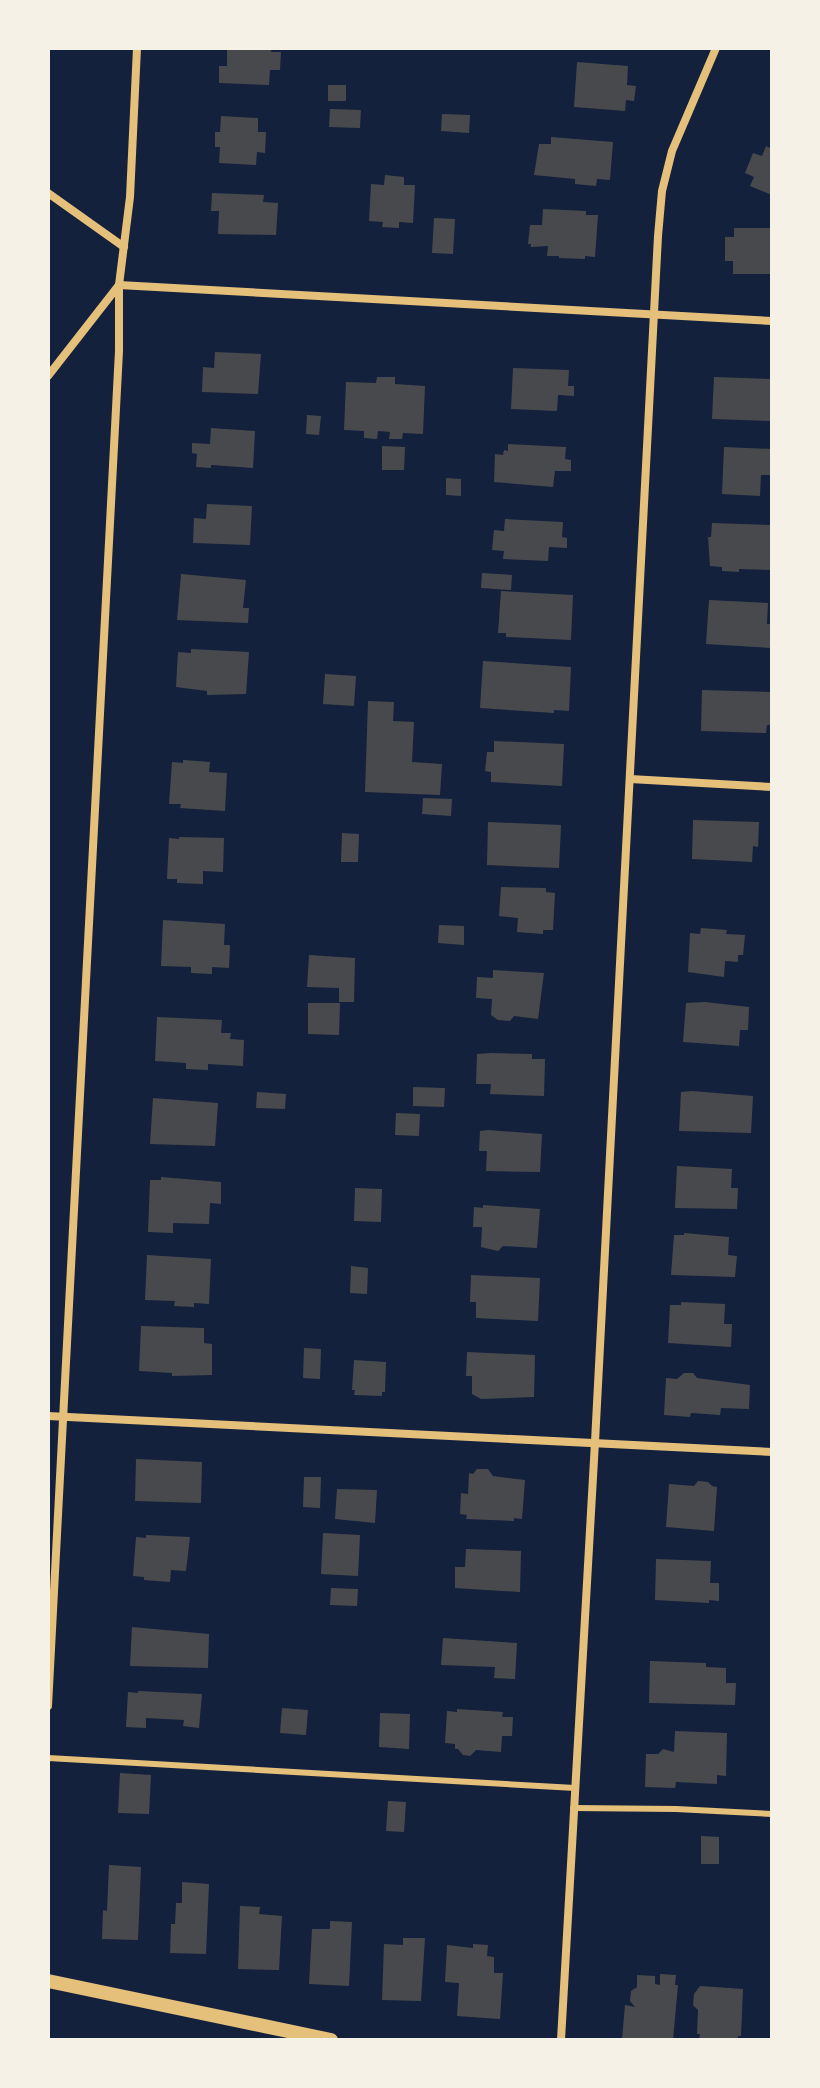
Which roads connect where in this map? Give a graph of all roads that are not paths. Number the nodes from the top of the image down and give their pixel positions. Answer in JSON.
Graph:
{"nodes":[{"id":1,"x":137,"y":48,"type":"edge"},
{"id":2,"x":716,"y":48,"type":"edge"},
{"id":3,"x":48,"y":193,"type":"edge"},
{"id":4,"x":124,"y":247,"type":"junction"},
{"id":5,"x":119,"y":285,"type":"junction"},
{"id":6,"x":653,"y":314,"type":"junction"},
{"id":7,"x":772,"y":321,"type":"edge"},
{"id":8,"x":48,"y":376,"type":"edge"},
{"id":9,"x":630,"y":779,"type":"junction"},
{"id":10,"x":772,"y":787,"type":"edge"},
{"id":11,"x":48,"y":1416,"type":"edge"},
{"id":12,"x":65,"y":1417,"type":"junction"},
{"id":13,"x":595,"y":1442,"type":"junction"},
{"id":14,"x":772,"y":1452,"type":"edge"},
{"id":15,"x":48,"y":1706,"type":"edge"},
{"id":16,"x":48,"y":1758,"type":"edge"},
{"id":17,"x":575,"y":1788,"type":"junction"},
{"id":18,"x":573,"y":1808,"type":"junction"},
{"id":19,"x":772,"y":1814,"type":"edge"},
{"id":20,"x":48,"y":1981,"type":"edge"},
{"id":21,"x":331,"y":2040,"type":"edge"},
{"id":22,"x":561,"y":2040,"type":"edge"}],
"edges":[{"from":1,"to":4,"type":"street"},
{"from":2,"to":6,"type":"street"},
{"from":3,"to":4,"type":"street"},
{"from":4,"to":5,"type":"street"},
{"from":5,"to":6,"type":"street"},
{"from":5,"to":8,"type":"street"},
{"from":5,"to":12,"type":"street"},
{"from":6,"to":7,"type":"street"},
{"from":6,"to":9,"type":"street"},
{"from":9,"to":10,"type":"street"},
{"from":9,"to":13,"type":"street"},
{"from":11,"to":12,"type":"street"},
{"from":12,"to":13,"type":"street"},
{"from":12,"to":15,"type":"street"},
{"from":13,"to":14,"type":"street"},
{"from":13,"to":17,"type":"street"},
{"from":16,"to":17,"type":"lane"},
{"from":17,"to":18,"type":"street"},
{"from":18,"to":19,"type":"lane"},
{"from":18,"to":22,"type":"street"},
{"from":20,"to":21,"type":"street"}]}
